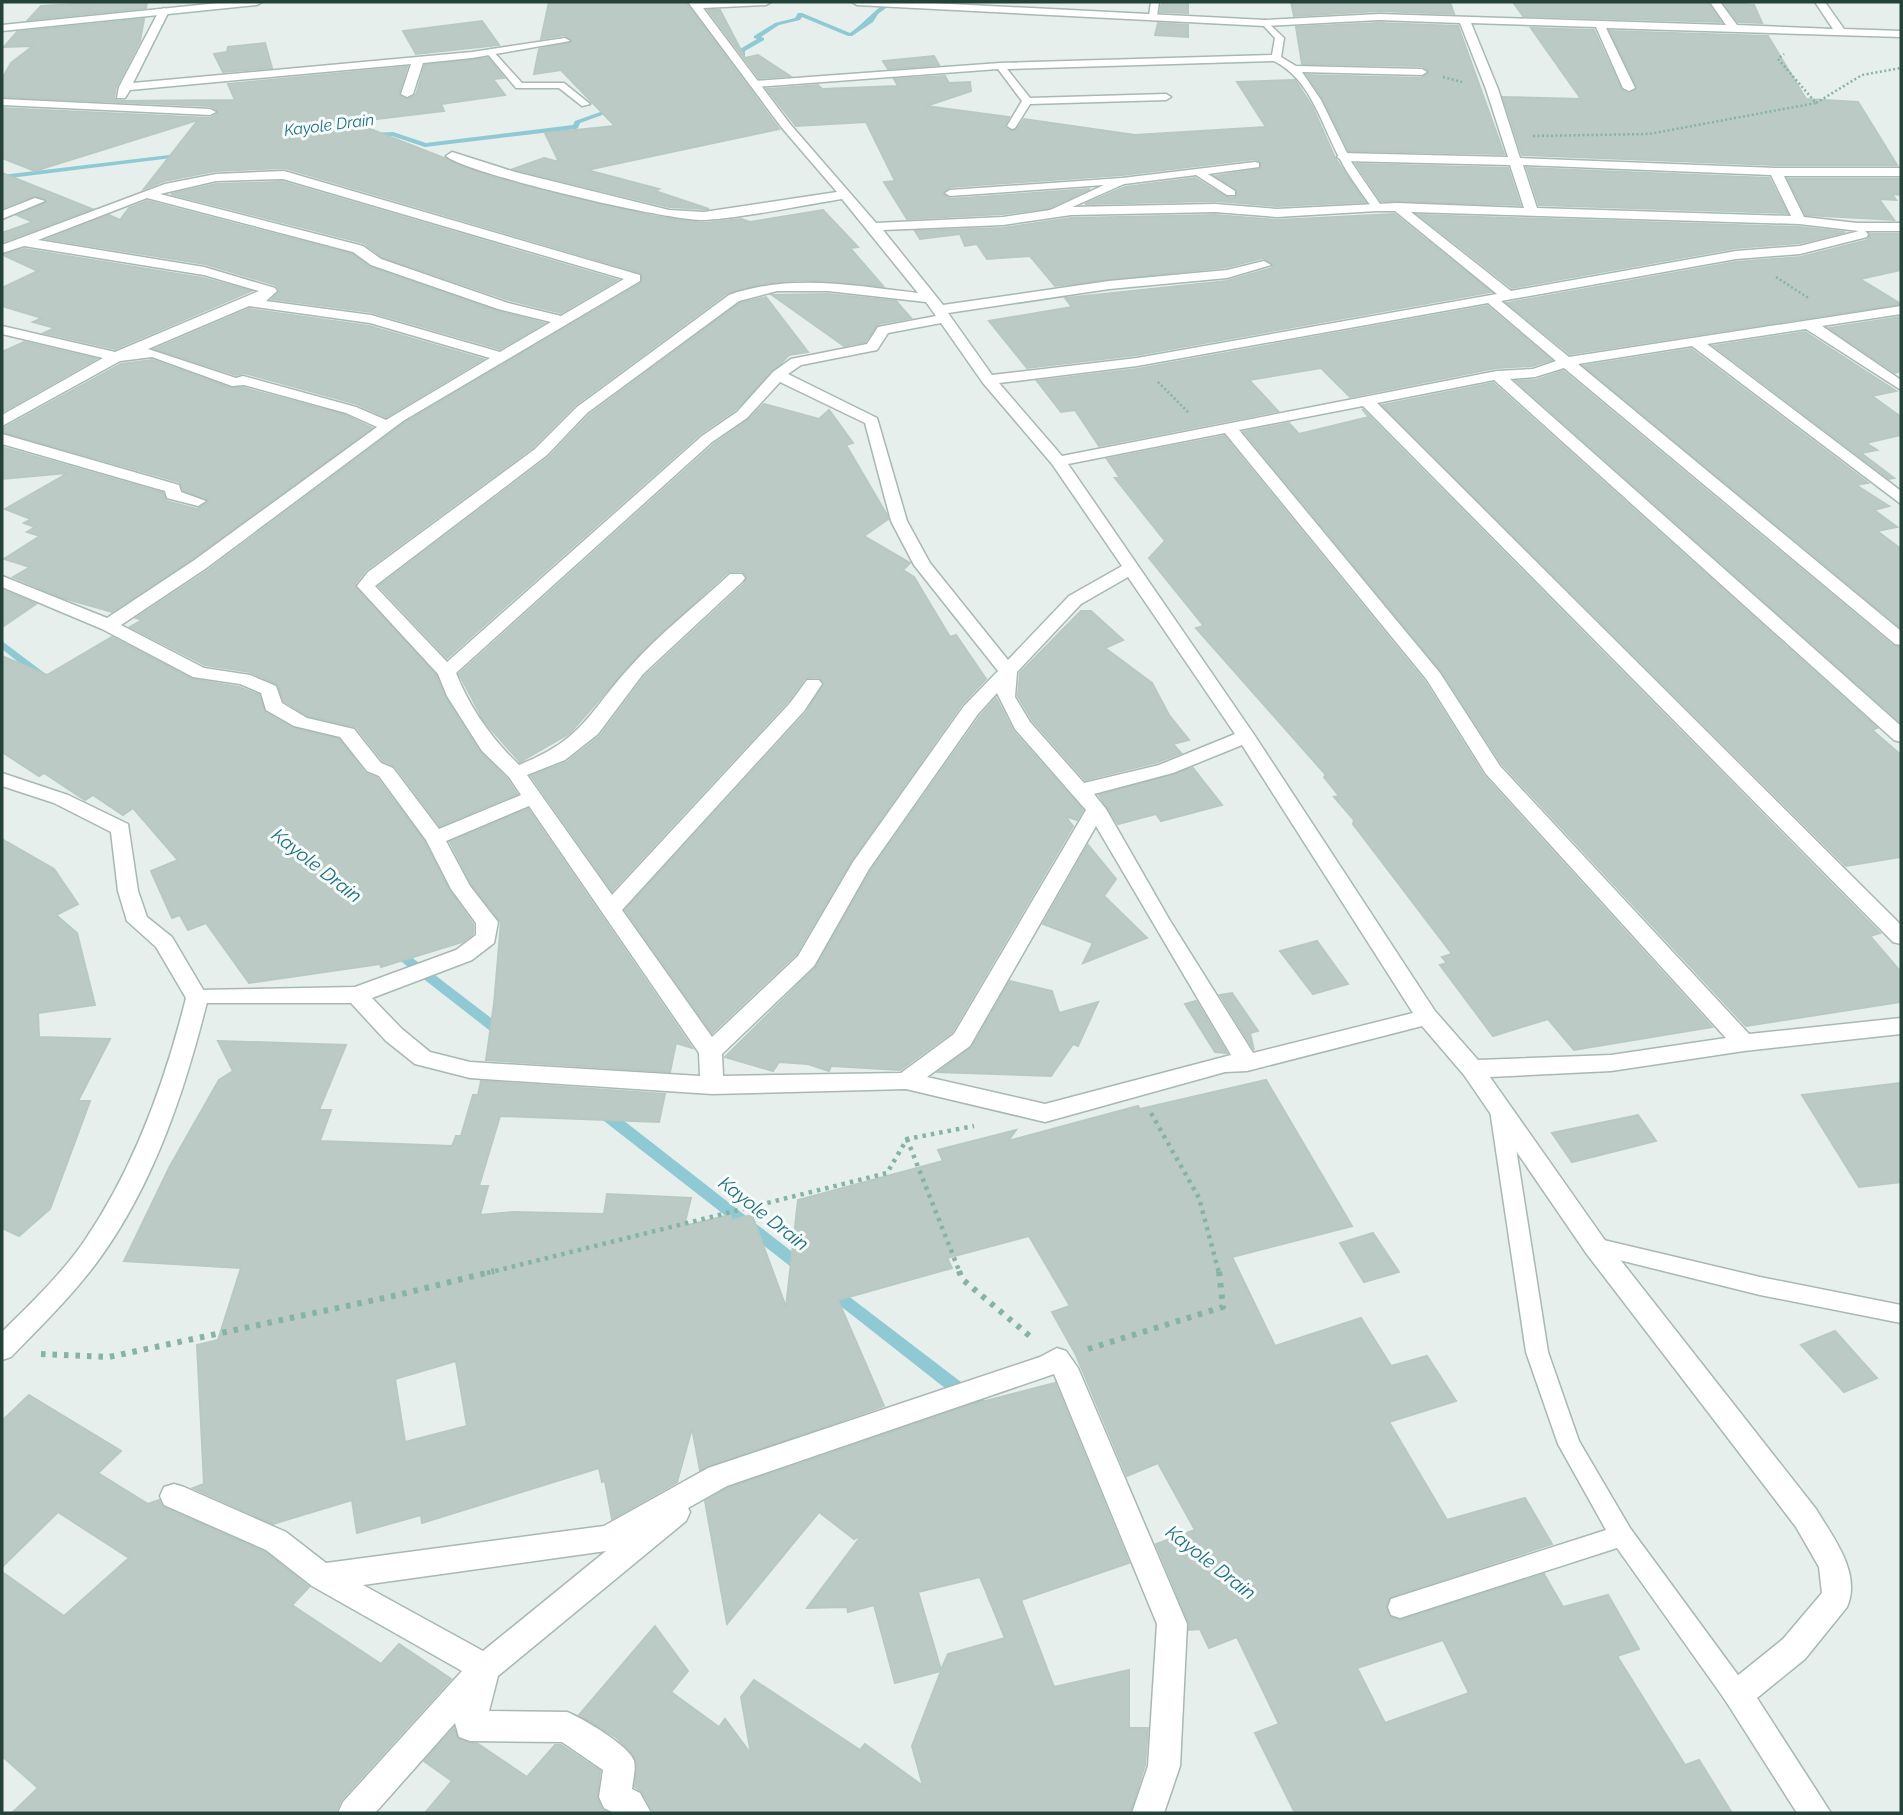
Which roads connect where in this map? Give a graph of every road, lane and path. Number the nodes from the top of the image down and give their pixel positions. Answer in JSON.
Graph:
{"nodes":[{"id":1,"x":257,"y":2,"type":"edge"},
{"id":2,"x":766,"y":2,"type":"edge"},
{"id":3,"x":856,"y":2,"type":"edge"},
{"id":4,"x":1154,"y":2,"type":"edge"},
{"id":5,"x":1366,"y":2,"type":"edge"},
{"id":6,"x":1716,"y":2,"type":"edge"},
{"id":7,"x":1820,"y":2,"type":"edge"},
{"id":8,"x":695,"y":3,"type":"edge"},
{"id":9,"x":164,"y":11,"type":"junction"},
{"id":10,"x":1153,"y":16,"type":"junction"},
{"id":11,"x":1264,"y":18,"type":"junction"},
{"id":12,"x":1367,"y":18,"type":"junction"},
{"id":13,"x":1464,"y":19,"type":"junction"},
{"id":14,"x":1598,"y":23,"type":"junction"},
{"id":15,"x":2,"y":27,"type":"edge"},
{"id":16,"x":1732,"y":28,"type":"junction"},
{"id":17,"x":1816,"y":29,"type":"junction"},
{"id":18,"x":1840,"y":31,"type":"junction"},
{"id":19,"x":1901,"y":34,"type":"edge"},
{"id":20,"x":565,"y":41,"type":"dead end"},
{"id":21,"x":491,"y":52,"type":"junction"},
{"id":22,"x":1276,"y":58,"type":"junction"},
{"id":23,"x":418,"y":60,"type":"junction"},
{"id":24,"x":1000,"y":66,"type":"junction"},
{"id":25,"x":1901,"y":68,"type":"edge"},
{"id":26,"x":1294,"y":69,"type":"junction"},
{"id":27,"x":1422,"y":72,"type":"joint"},
{"id":28,"x":754,"y":84,"type":"junction"},
{"id":29,"x":125,"y":87,"type":"junction"},
{"id":30,"x":1629,"y":88,"type":"dead end"},
{"id":31,"x":1492,"y":89,"type":"junction"},
{"id":32,"x":407,"y":94,"type":"dead end"},
{"id":33,"x":1166,"y":97,"type":"dead end"},
{"id":34,"x":1027,"y":101,"type":"junction"},
{"id":35,"x":2,"y":102,"type":"edge"},
{"id":36,"x":1816,"y":103,"type":"junction"},
{"id":37,"x":585,"y":104,"type":"dead end"},
{"id":38,"x":115,"y":108,"type":"junction"},
{"id":39,"x":210,"y":112,"type":"dead end"},
{"id":40,"x":1012,"y":126,"type":"dead end"},
{"id":41,"x":452,"y":156,"type":"dead end"},
{"id":42,"x":1343,"y":157,"type":"junction"},
{"id":43,"x":1514,"y":162,"type":"junction"},
{"id":44,"x":1255,"y":165,"type":"dead end"},
{"id":45,"x":1198,"y":172,"type":"junction"},
{"id":46,"x":1776,"y":172,"type":"junction"},
{"id":47,"x":1901,"y":172,"type":"edge"},
{"id":48,"x":1122,"y":181,"type":"junction"},
{"id":49,"x":950,"y":193,"type":"dead end"},
{"id":50,"x":1231,"y":193,"type":"dead end"},
{"id":51,"x":148,"y":195,"type":"junction"},
{"id":52,"x":845,"y":195,"type":"junction"},
{"id":53,"x":39,"y":201,"type":"dead end"},
{"id":54,"x":1377,"y":206,"type":"junction"},
{"id":55,"x":1396,"y":207,"type":"junction"},
{"id":56,"x":1531,"y":211,"type":"junction"},
{"id":57,"x":1051,"y":214,"type":"junction"},
{"id":58,"x":2,"y":215,"type":"edge"},
{"id":59,"x":1799,"y":220,"type":"junction"},
{"id":60,"x":873,"y":227,"type":"junction"},
{"id":61,"x":1901,"y":227,"type":"edge"},
{"id":62,"x":20,"y":243,"type":"junction"},
{"id":63,"x":2,"y":249,"type":"edge"},
{"id":64,"x":1736,"y":255,"type":"junction"},
{"id":65,"x":1265,"y":265,"type":"dead end"},
{"id":66,"x":270,"y":291,"type":"junction"},
{"id":67,"x":1510,"y":296,"type":"junction"},
{"id":68,"x":1493,"y":300,"type":"junction"},
{"id":69,"x":937,"y":309,"type":"junction"},
{"id":70,"x":1901,"y":310,"type":"edge"},
{"id":71,"x":561,"y":320,"type":"junction"},
{"id":72,"x":1843,"y":320,"type":"junction"},
{"id":73,"x":1810,"y":325,"type":"junction"},
{"id":74,"x":2,"y":330,"type":"edge"},
{"id":75,"x":1694,"y":341,"type":"junction"},
{"id":76,"x":500,"y":356,"type":"junction"},
{"id":77,"x":116,"y":357,"type":"junction"},
{"id":78,"x":1569,"y":361,"type":"junction"},
{"id":79,"x":1137,"y":362,"type":"junction"},
{"id":80,"x":779,"y":375,"type":"junction"},
{"id":81,"x":1497,"y":375,"type":"junction"},
{"id":82,"x":988,"y":380,"type":"junction"},
{"id":83,"x":1901,"y":386,"type":"edge"},
{"id":84,"x":1368,"y":402,"type":"junction"},
{"id":85,"x":2,"y":421,"type":"edge"},
{"id":86,"x":388,"y":426,"type":"junction"},
{"id":87,"x":1228,"y":427,"type":"junction"},
{"id":88,"x":1208,"y":432,"type":"junction"},
{"id":89,"x":2,"y":439,"type":"edge"},
{"id":90,"x":1058,"y":461,"type":"junction"},
{"id":91,"x":1901,"y":499,"type":"edge"},
{"id":92,"x":198,"y":501,"type":"dead end"},
{"id":93,"x":1131,"y":568,"type":"junction"},
{"id":94,"x":736,"y":578,"type":"dead end"},
{"id":95,"x":2,"y":581,"type":"edge"},
{"id":96,"x":108,"y":625,"type":"junction"},
{"id":97,"x":1901,"y":640,"type":"edge"},
{"id":98,"x":446,"y":672,"type":"junction"},
{"id":99,"x":1009,"y":673,"type":"junction"},
{"id":100,"x":813,"y":684,"type":"dead end"},
{"id":101,"x":1246,"y":736,"type":"junction"},
{"id":102,"x":1901,"y":736,"type":"edge"},
{"id":103,"x":516,"y":773,"type":"junction"},
{"id":104,"x":2,"y":779,"type":"edge"},
{"id":105,"x":1082,"y":790,"type":"junction"},
{"id":106,"x":533,"y":798,"type":"junction"},
{"id":107,"x":1096,"y":809,"type":"junction"},
{"id":108,"x":435,"y":838,"type":"junction"},
{"id":109,"x":611,"y":909,"type":"junction"},
{"id":110,"x":1901,"y":937,"type":"edge"},
{"id":111,"x":357,"y":995,"type":"junction"},
{"id":112,"x":197,"y":998,"type":"junction"},
{"id":113,"x":1427,"y":1017,"type":"junction"},
{"id":114,"x":1901,"y":1026,"type":"edge"},
{"id":115,"x":1744,"y":1043,"type":"junction"},
{"id":116,"x":710,"y":1052,"type":"junction"},
{"id":117,"x":1247,"y":1063,"type":"junction"},
{"id":118,"x":1472,"y":1069,"type":"junction"},
{"id":119,"x":906,"y":1081,"type":"junction"},
{"id":120,"x":712,"y":1085,"type":"junction"},
{"id":121,"x":1137,"y":1087,"type":"junction"},
{"id":122,"x":1500,"y":1110,"type":"junction"},
{"id":123,"x":982,"y":1125,"type":"dead end"},
{"id":124,"x":907,"y":1139,"type":"junction"},
{"id":125,"x":1595,"y":1246,"type":"junction"},
{"id":126,"x":1901,"y":1314,"type":"edge"},
{"id":127,"x":2,"y":1349,"type":"edge"},
{"id":128,"x":29,"y":1353,"type":"dead end"},
{"id":129,"x":1057,"y":1359,"type":"junction"},
{"id":130,"x":718,"y":1478,"type":"junction"},
{"id":131,"x":174,"y":1496,"type":"dead end"},
{"id":132,"x":1622,"y":1536,"type":"junction"},
{"id":133,"x":322,"y":1577,"type":"junction"},
{"id":134,"x":1401,"y":1607,"type":"dead end"},
{"id":135,"x":485,"y":1668,"type":"junction"},
{"id":136,"x":1737,"y":1695,"type":"junction"},
{"id":137,"x":354,"y":1813,"type":"edge"},
{"id":138,"x":635,"y":1813,"type":"edge"},
{"id":139,"x":1148,"y":1813,"type":"edge"},
{"id":140,"x":1815,"y":1813,"type":"edge"}],
"edges":[{"from":1,"to":9,"type":"street"},
{"from":2,"to":8,"type":"street"},
{"from":3,"to":10,"type":"street"},
{"from":4,"to":10,"type":"lane"},
{"from":5,"to":12,"type":"street"},
{"from":6,"to":16,"type":"street"},
{"from":7,"to":18,"type":"street"},
{"from":8,"to":28,"type":"street"},
{"from":9,"to":15,"type":"street"},
{"from":9,"to":29,"type":"street"},
{"from":10,"to":11,"type":"street"},
{"from":11,"to":12,"type":"street"},
{"from":11,"to":22,"type":"lane"},
{"from":12,"to":13,"type":"street"},
{"from":13,"to":14,"type":"street"},
{"from":13,"to":31,"type":"street"},
{"from":14,"to":16,"type":"street"},
{"from":14,"to":30,"type":"street"},
{"from":16,"to":17,"type":"street"},
{"from":17,"to":18,"type":"street"},
{"from":17,"to":36,"type":"path"},
{"from":18,"to":19,"type":"street"},
{"from":20,"to":21,"type":"street"},
{"from":21,"to":23,"type":"street"},
{"from":21,"to":37,"type":"lane"},
{"from":22,"to":24,"type":"lane"},
{"from":22,"to":26,"type":"lane"},
{"from":23,"to":29,"type":"street"},
{"from":23,"to":32,"type":"street"},
{"from":24,"to":28,"type":"lane"},
{"from":24,"to":34,"type":"lane"},
{"from":25,"to":36,"type":"path"},
{"from":26,"to":27,"type":"lane"},
{"from":26,"to":42,"type":"lane"},
{"from":27,"to":31,"type":"path"},
{"from":28,"to":52,"type":"street"},
{"from":29,"to":38,"type":"street"},
{"from":31,"to":43,"type":"street"},
{"from":33,"to":34,"type":"lane"},
{"from":34,"to":40,"type":"lane"},
{"from":35,"to":38,"type":"street"},
{"from":36,"to":43,"type":"path"},
{"from":38,"to":39,"type":"street"},
{"from":41,"to":52,"type":"street"},
{"from":42,"to":43,"type":"street"},
{"from":42,"to":54,"type":"lane"},
{"from":43,"to":46,"type":"street"},
{"from":43,"to":56,"type":"street"},
{"from":44,"to":45,"type":"lane"},
{"from":45,"to":48,"type":"lane"},
{"from":45,"to":50,"type":"lane"},
{"from":46,"to":47,"type":"street"},
{"from":46,"to":59,"type":"street"},
{"from":48,"to":49,"type":"lane"},
{"from":48,"to":57,"type":"lane"},
{"from":51,"to":62,"type":"street"},
{"from":51,"to":71,"type":"street"},
{"from":51,"to":71,"type":"street"},
{"from":52,"to":60,"type":"street"},
{"from":53,"to":58,"type":"street"},
{"from":54,"to":55,"type":"street"},
{"from":54,"to":57,"type":"street"},
{"from":55,"to":56,"type":"street"},
{"from":55,"to":67,"type":"street"},
{"from":56,"to":59,"type":"street"},
{"from":57,"to":60,"type":"street"},
{"from":59,"to":61,"type":"street"},
{"from":60,"to":69,"type":"street"},
{"from":61,"to":64,"type":"street"},
{"from":62,"to":63,"type":"street"},
{"from":62,"to":66,"type":"street"},
{"from":64,"to":67,"type":"street"},
{"from":64,"to":72,"type":"path"},
{"from":65,"to":69,"type":"street"},
{"from":66,"to":76,"type":"street"},
{"from":66,"to":77,"type":"street"},
{"from":67,"to":68,"type":"street"},
{"from":68,"to":78,"type":"street"},
{"from":68,"to":79,"type":"street"},
{"from":69,"to":80,"type":"street"},
{"from":69,"to":82,"type":"street"},
{"from":69,"to":98,"type":"street"},
{"from":70,"to":72,"type":"street"},
{"from":71,"to":76,"type":"street"},
{"from":72,"to":73,"type":"street"},
{"from":73,"to":75,"type":"street"},
{"from":73,"to":83,"type":"street"},
{"from":74,"to":77,"type":"street"},
{"from":75,"to":78,"type":"street"},
{"from":75,"to":91,"type":"street"},
{"from":76,"to":86,"type":"street"},
{"from":77,"to":85,"type":"street"},
{"from":77,"to":86,"type":"street"},
{"from":78,"to":81,"type":"street"},
{"from":78,"to":97,"type":"street"},
{"from":79,"to":82,"type":"street"},
{"from":79,"to":88,"type":"path"},
{"from":80,"to":98,"type":"street"},
{"from":80,"to":99,"type":"street"},
{"from":81,"to":84,"type":"street"},
{"from":81,"to":102,"type":"street"},
{"from":82,"to":90,"type":"street"},
{"from":84,"to":87,"type":"street"},
{"from":84,"to":110,"type":"street"},
{"from":86,"to":96,"type":"street"},
{"from":87,"to":88,"type":"street"},
{"from":87,"to":115,"type":"street"},
{"from":88,"to":90,"type":"street"},
{"from":89,"to":92,"type":"street"},
{"from":90,"to":93,"type":"street"},
{"from":93,"to":99,"type":"street"},
{"from":93,"to":101,"type":"street"},
{"from":94,"to":103,"type":"street"},
{"from":95,"to":96,"type":"street"},
{"from":96,"to":108,"type":"street"},
{"from":98,"to":103,"type":"street"},
{"from":99,"to":105,"type":"street"},
{"from":99,"to":116,"type":"street"},
{"from":100,"to":109,"type":"street"},
{"from":101,"to":105,"type":"street"},
{"from":101,"to":113,"type":"street"},
{"from":103,"to":106,"type":"street"},
{"from":104,"to":112,"type":"street"},
{"from":105,"to":107,"type":"street"},
{"from":106,"to":108,"type":"street"},
{"from":106,"to":109,"type":"street"},
{"from":107,"to":117,"type":"street"},
{"from":107,"to":119,"type":"street"},
{"from":108,"to":111,"type":"street"},
{"from":109,"to":116,"type":"street"},
{"from":111,"to":112,"type":"street"},
{"from":111,"to":120,"type":"street"},
{"from":112,"to":127,"type":"street"},
{"from":113,"to":117,"type":"street"},
{"from":113,"to":118,"type":"street"},
{"from":114,"to":115,"type":"street"},
{"from":115,"to":118,"type":"street"},
{"from":116,"to":120,"type":"street"},
{"from":117,"to":121,"type":"street"},
{"from":118,"to":122,"type":"street"},
{"from":119,"to":120,"type":"street"},
{"from":119,"to":121,"type":"street"},
{"from":121,"to":129,"type":"path"},
{"from":122,"to":125,"type":"street"},
{"from":122,"to":132,"type":"lane"},
{"from":123,"to":124,"type":"path"},
{"from":124,"to":128,"type":"path"},
{"from":124,"to":129,"type":"path"},
{"from":125,"to":126,"type":"lane"},
{"from":125,"to":136,"type":"street"},
{"from":129,"to":130,"type":"street"},
{"from":129,"to":139,"type":"street"},
{"from":130,"to":133,"type":"street"},
{"from":130,"to":135,"type":"street"},
{"from":131,"to":133,"type":"street"},
{"from":132,"to":134,"type":"lane"},
{"from":132,"to":136,"type":"lane"},
{"from":133,"to":135,"type":"street"},
{"from":135,"to":137,"type":"street"},
{"from":135,"to":138,"type":"street"},
{"from":136,"to":140,"type":"street"}]}
